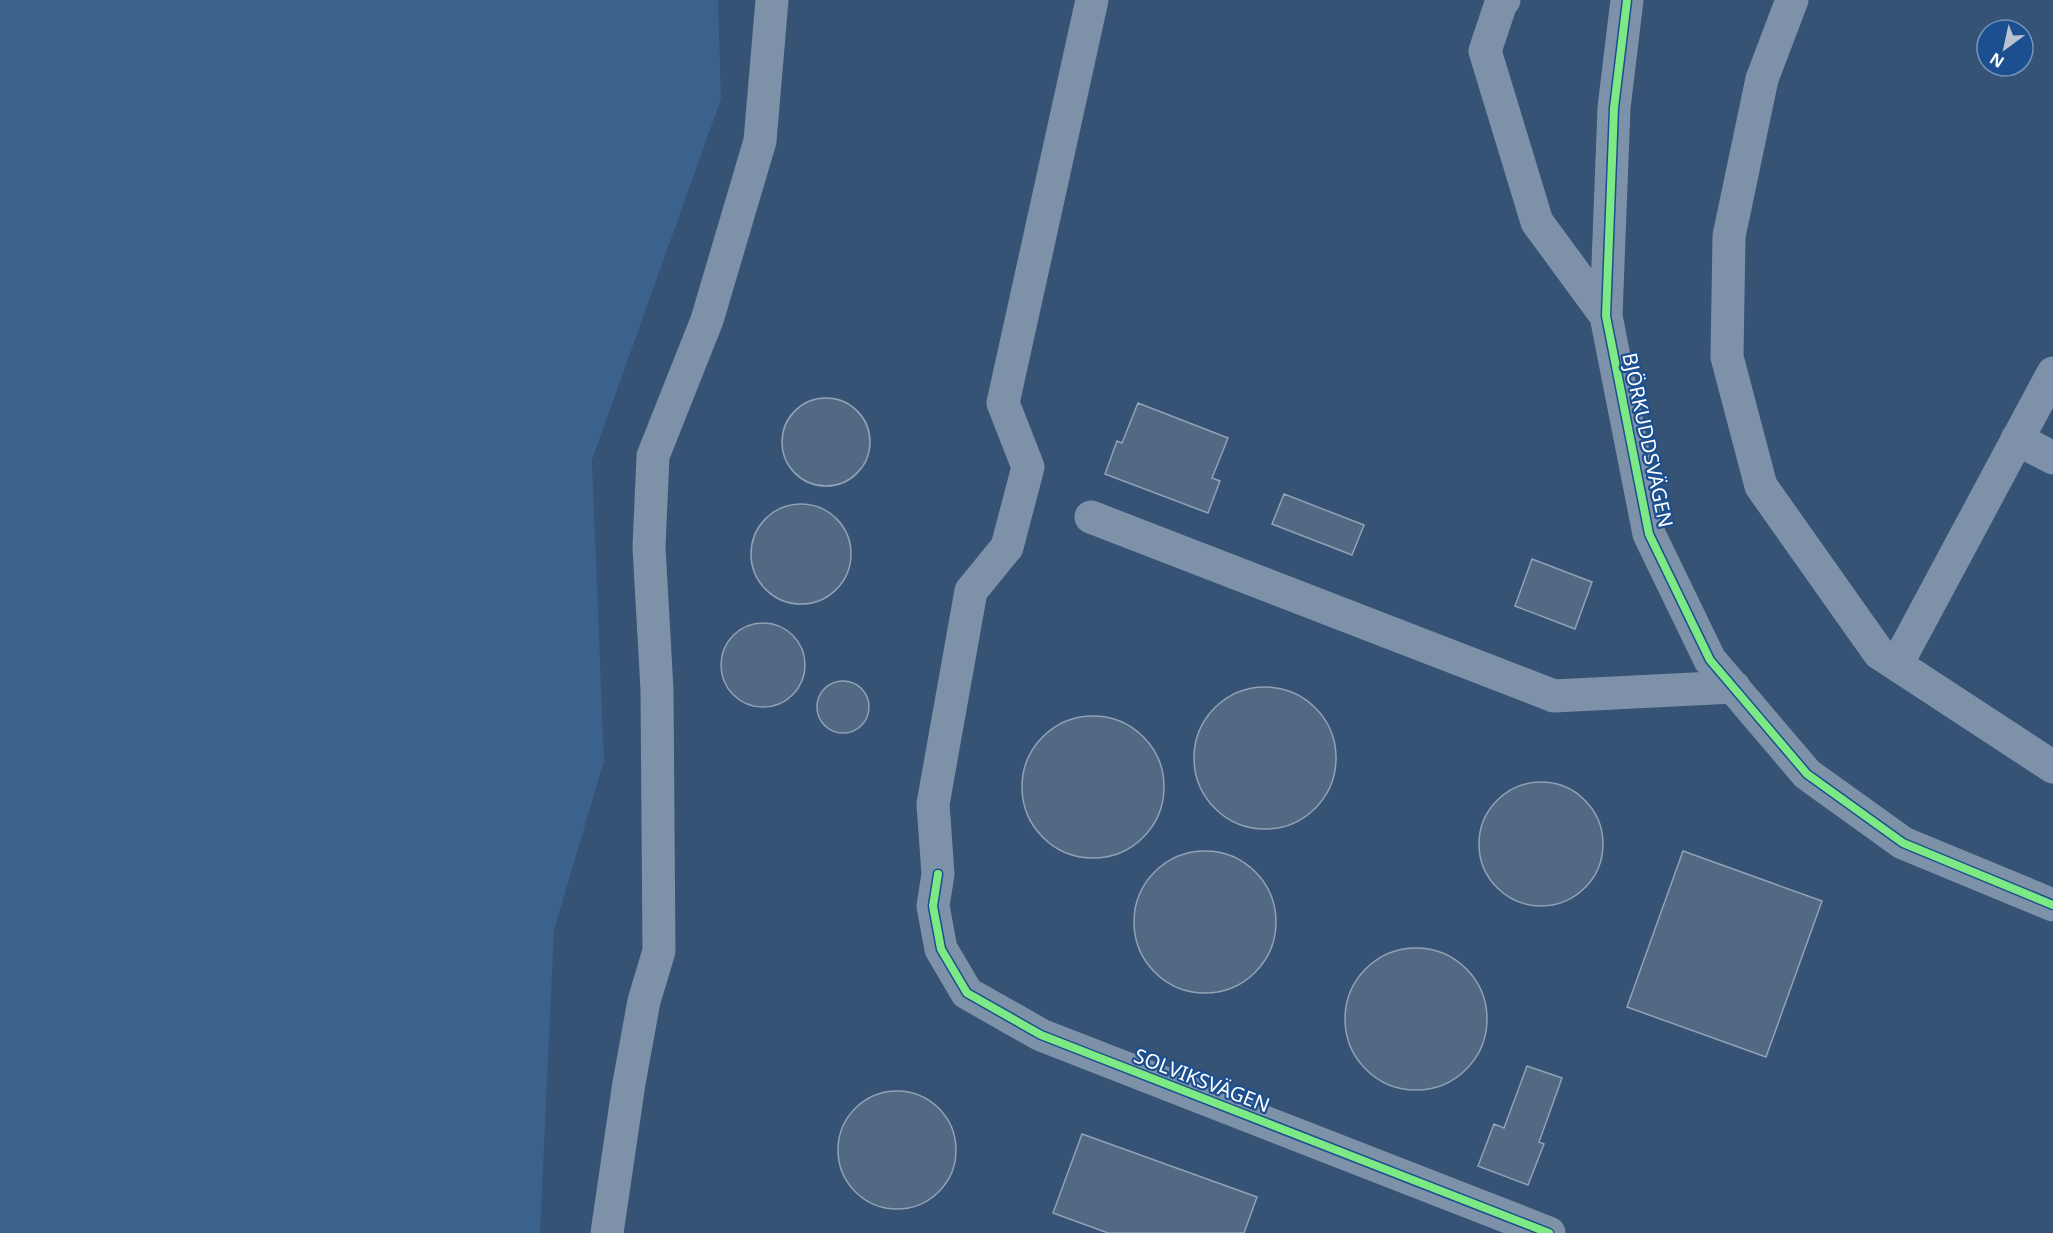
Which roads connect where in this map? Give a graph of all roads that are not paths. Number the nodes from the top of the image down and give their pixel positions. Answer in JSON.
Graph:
{"nodes":[{"id":1,"x":772,"y":0,"type":"edge"},
{"id":2,"x":1092,"y":0,"type":"edge"},
{"id":3,"x":1504,"y":0,"type":"edge"},
{"id":4,"x":1627,"y":0,"type":"edge"},
{"id":5,"x":1792,"y":0,"type":"edge"},
{"id":6,"x":1606,"y":316,"type":"junction"},
{"id":7,"x":2053,"y":373,"type":"edge"},
{"id":8,"x":2017,"y":439,"type":"junction"},
{"id":9,"x":2053,"y":458,"type":"edge"},
{"id":10,"x":1091,"y":517,"type":"dead end"},
{"id":11,"x":1897,"y":664,"type":"junction"},
{"id":12,"x":1734,"y":687,"type":"junction"},
{"id":13,"x":2053,"y":767,"type":"edge"},
{"id":14,"x":2053,"y":905,"type":"edge"},
{"id":15,"x":607,"y":1233,"type":"edge"},
{"id":16,"x":1549,"y":1233,"type":"edge"}],
"edges":[{"from":1,"to":15,"type":"street"},
{"from":2,"to":16,"type":"street","name":"SOLVIKSVÄGEN"},
{"from":3,"to":6,"type":"street"},
{"from":4,"to":6,"type":"street","name":"BJÖRKUDDSVÄGEN"},
{"from":5,"to":11,"type":"street"},
{"from":6,"to":12,"type":"street","name":"BJÖRKUDDSVÄGEN"},
{"from":7,"to":8,"type":"street"},
{"from":8,"to":9,"type":"street"},
{"from":8,"to":11,"type":"street"},
{"from":10,"to":12,"type":"street"},
{"from":11,"to":13,"type":"street"},
{"from":12,"to":14,"type":"street","name":"BJÖRKUDDSVÄGEN"}]}
